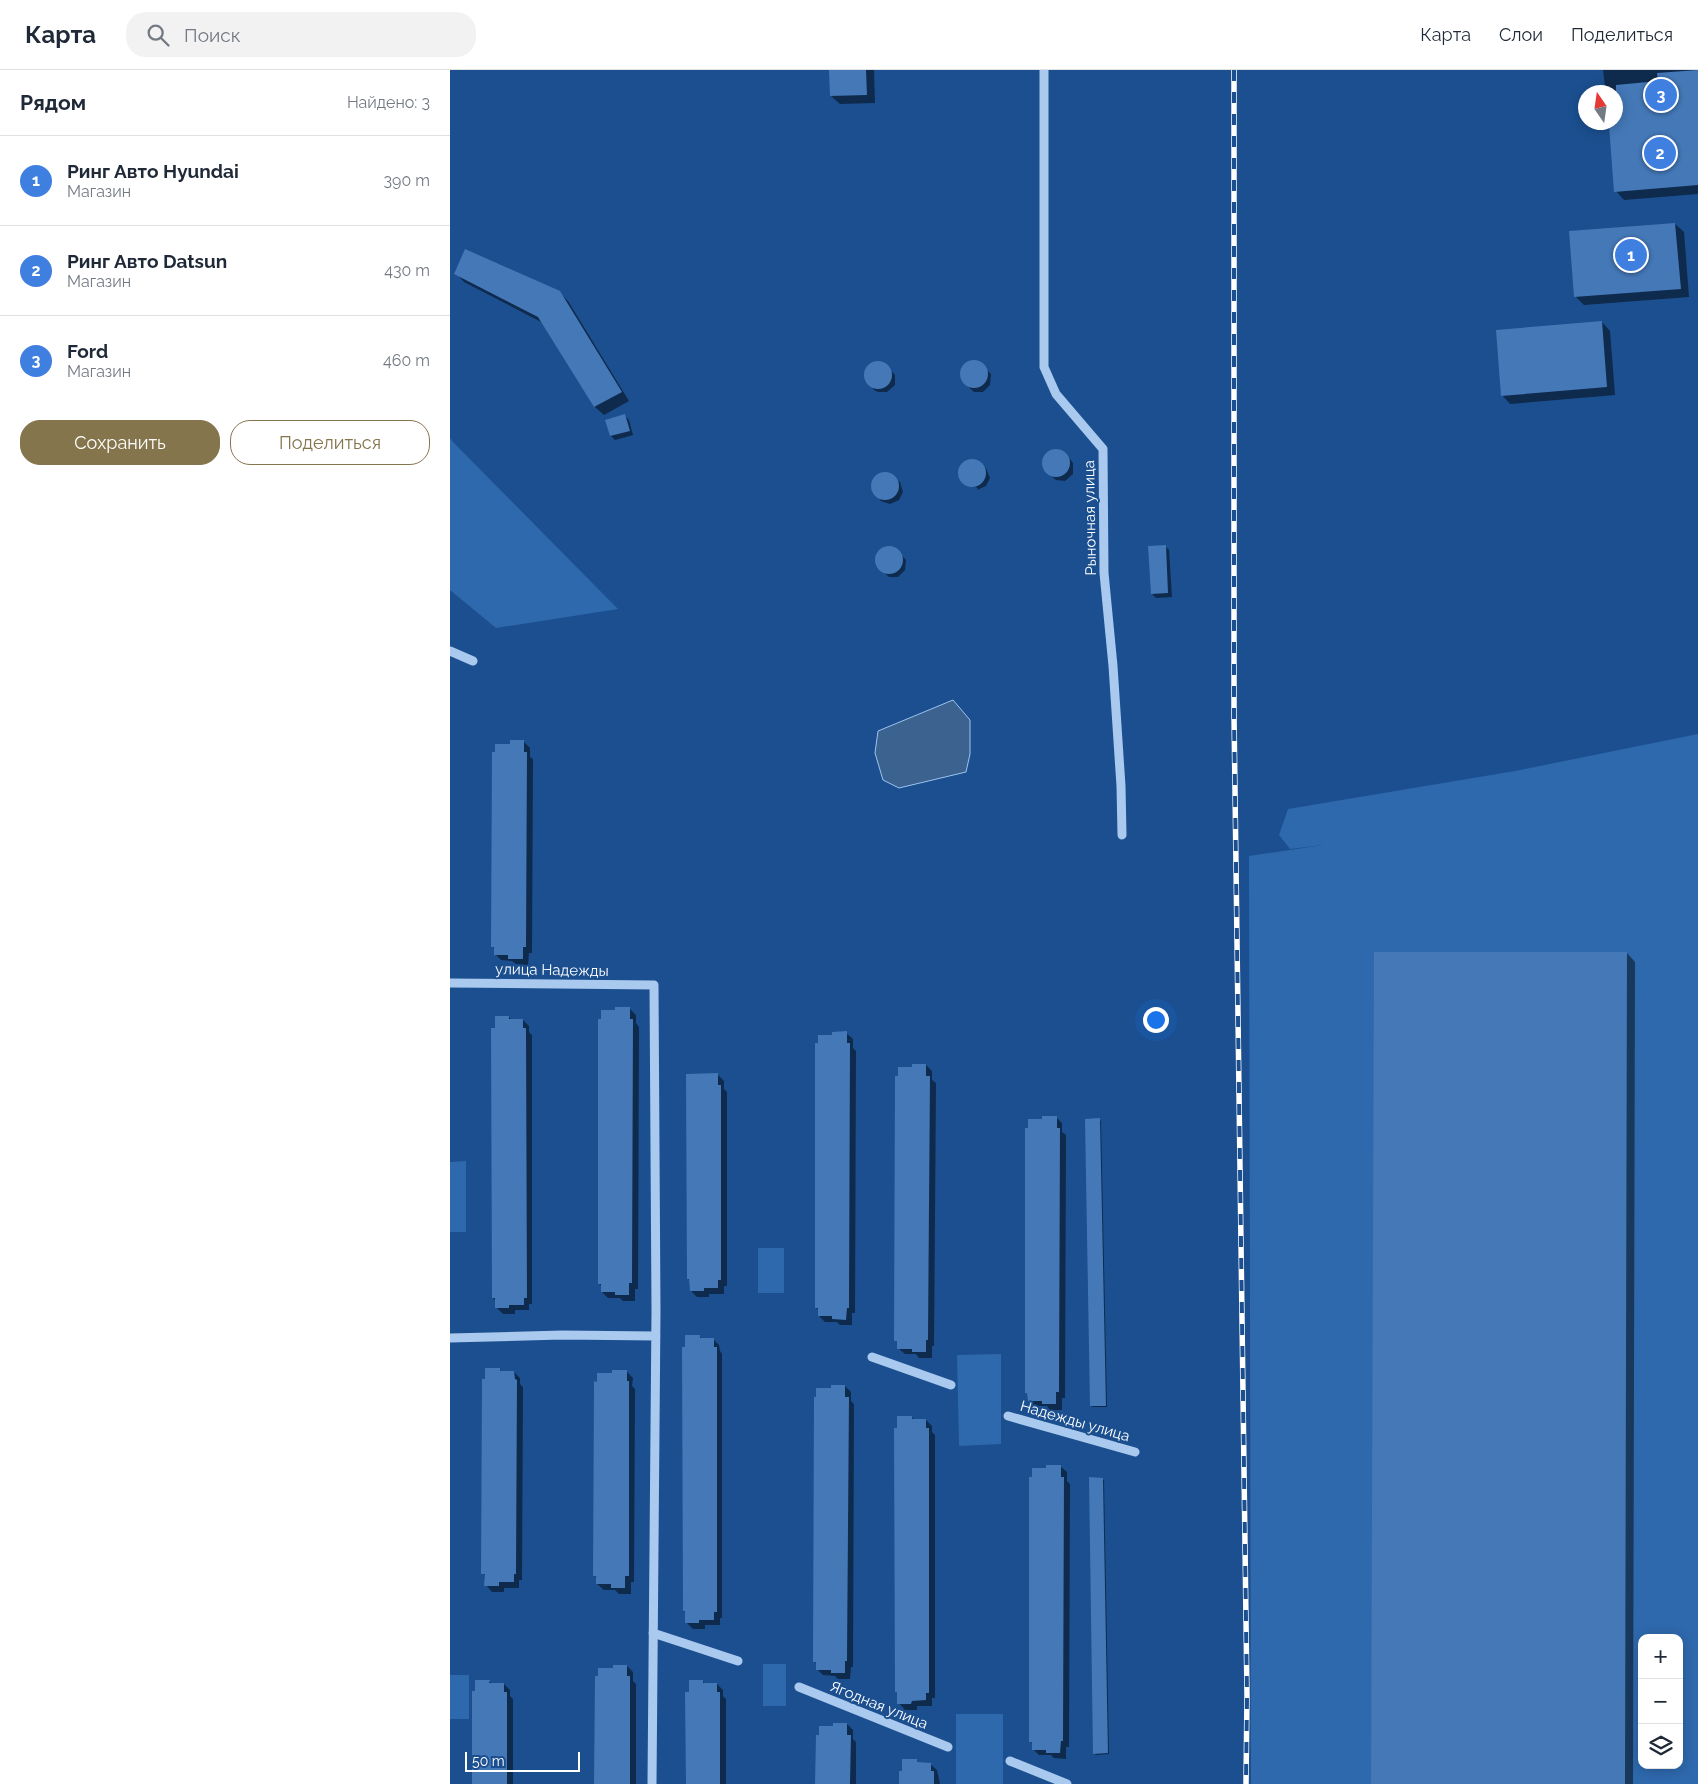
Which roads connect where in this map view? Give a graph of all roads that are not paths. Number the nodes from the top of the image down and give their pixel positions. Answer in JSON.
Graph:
{"nodes":[{"id":1,"x":1044,"y":70,"type":"edge"},
{"id":2,"x":450,"y":651,"type":"edge"},
{"id":3,"x":472,"y":661,"type":"dead end"},
{"id":4,"x":1122,"y":835,"type":"dead end"},
{"id":5,"x":450,"y":983,"type":"edge"},
{"id":6,"x":656,"y":1336,"type":"junction"},
{"id":7,"x":450,"y":1338,"type":"edge"},
{"id":8,"x":872,"y":1357,"type":"dead end"},
{"id":9,"x":951,"y":1385,"type":"dead end"},
{"id":10,"x":1008,"y":1416,"type":"dead end"},
{"id":11,"x":1135,"y":1452,"type":"dead end"},
{"id":12,"x":653,"y":1634,"type":"junction"},
{"id":13,"x":738,"y":1661,"type":"dead end"},
{"id":14,"x":799,"y":1687,"type":"dead end"},
{"id":15,"x":948,"y":1747,"type":"dead end"},
{"id":16,"x":1010,"y":1761,"type":"dead end"},
{"id":17,"x":652,"y":1784,"type":"edge"},
{"id":18,"x":1067,"y":1784,"type":"edge"}],
"edges":[{"from":1,"to":4,"type":"street","name":"Рыночная улица"},
{"from":2,"to":3,"type":"street"},
{"from":5,"to":6,"type":"street","name":"улица Надежды"},
{"from":6,"to":7,"type":"street"},
{"from":6,"to":12,"type":"street"},
{"from":8,"to":9,"type":"street"},
{"from":10,"to":11,"type":"street","name":"Надежды улица"},
{"from":12,"to":13,"type":"street"},
{"from":12,"to":17,"type":"street"},
{"from":14,"to":15,"type":"street","name":"Ягодная улица"},
{"from":16,"to":18,"type":"street"}]}
